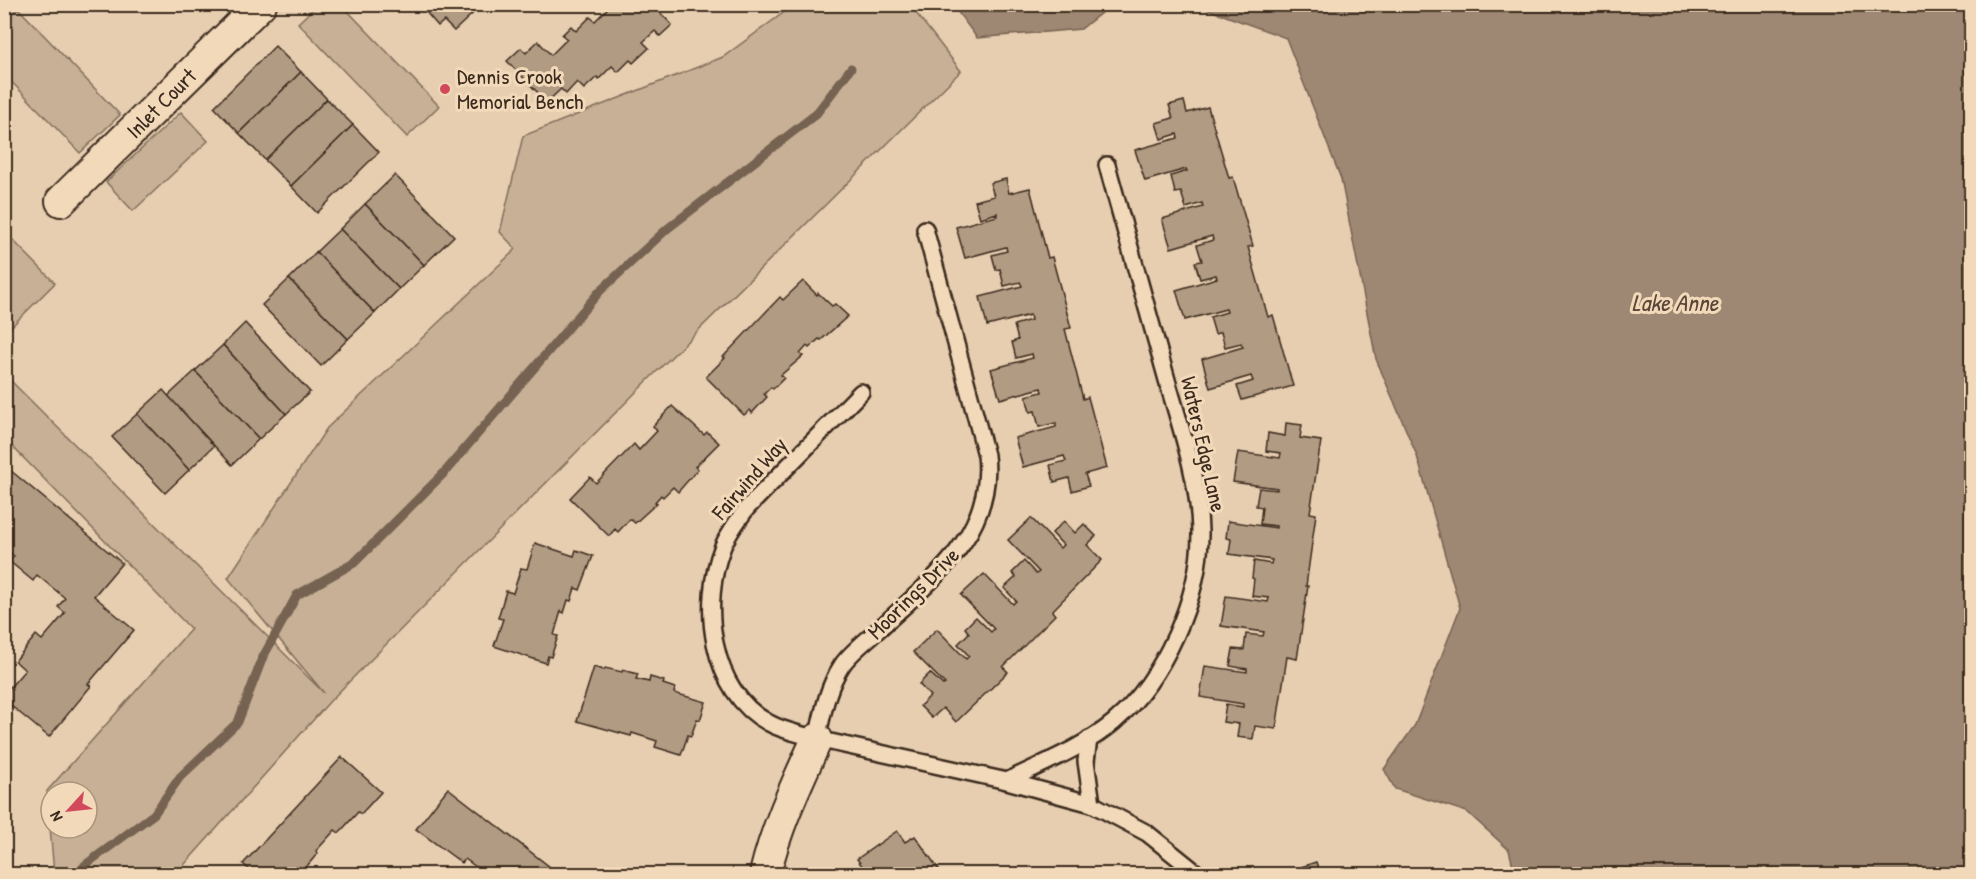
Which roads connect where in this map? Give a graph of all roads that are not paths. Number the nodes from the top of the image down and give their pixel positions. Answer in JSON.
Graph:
{"nodes":[{"id":1,"x":261,"y":4,"type":"edge"},
{"id":2,"x":1107,"y":165,"type":"dead end"},
{"id":3,"x":61,"y":201,"type":"dead end"},
{"id":4,"x":925,"y":229,"type":"dead end"},
{"id":5,"x":861,"y":392,"type":"dead end"},
{"id":6,"x":817,"y":739,"type":"junction"},
{"id":7,"x":1089,"y":740,"type":"junction"},
{"id":8,"x":1007,"y":781,"type":"junction"},
{"id":9,"x":1092,"y":804,"type":"junction"},
{"id":10,"x":765,"y":874,"type":"edge"},
{"id":11,"x":1198,"y":874,"type":"edge"}],
"edges":[{"from":1,"to":3,"type":"street","name":"Inlet Court"},
{"from":2,"to":7,"type":"lane","name":"Waters Edge Lane"},
{"from":4,"to":6,"type":"lane","name":"Moorings Drive"},
{"from":5,"to":6,"type":"lane","name":"Fairwind Way"},
{"from":6,"to":8,"type":"lane"},
{"from":6,"to":10,"type":"street","name":"Moorings Drive"},
{"from":7,"to":8,"type":"lane","name":"Waters Edge Lane"},
{"from":7,"to":9,"type":"lane"},
{"from":8,"to":9,"type":"lane"},
{"from":9,"to":11,"type":"lane"}]}
